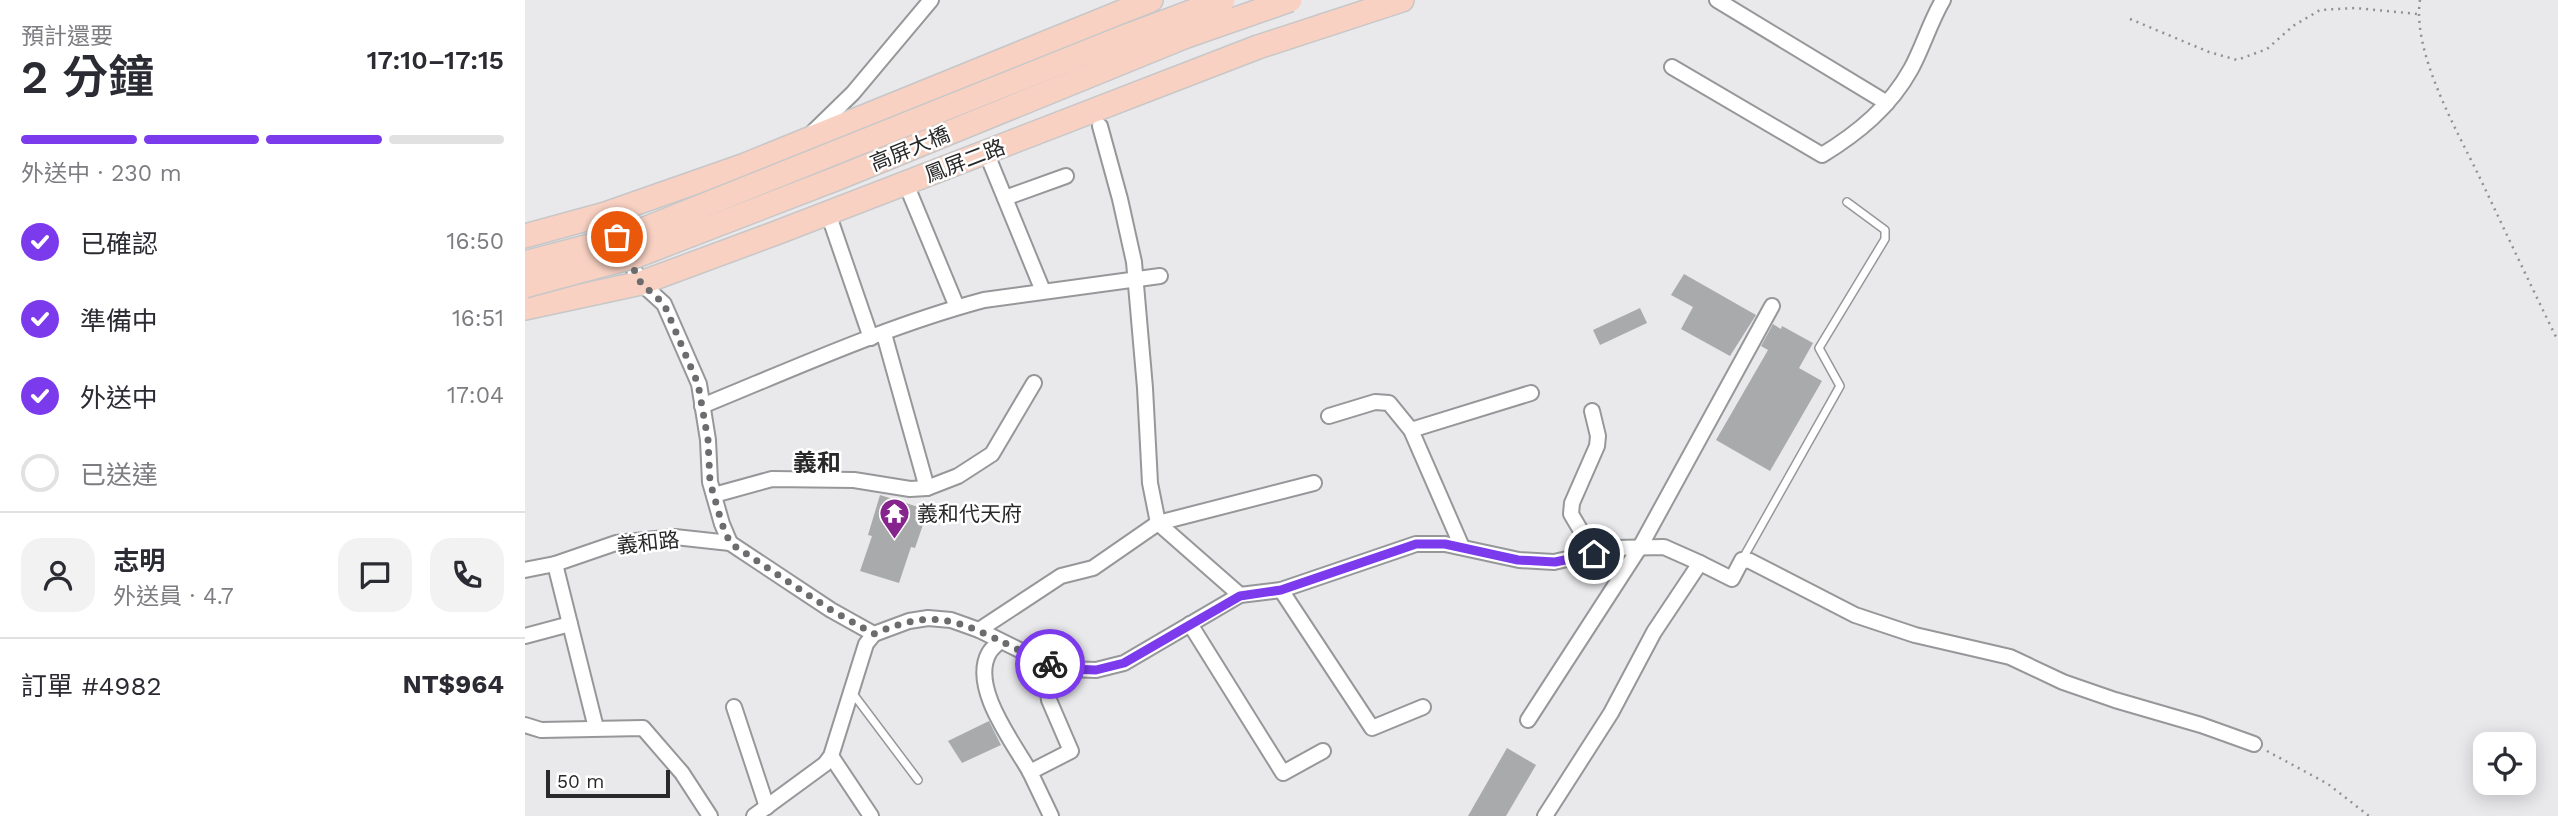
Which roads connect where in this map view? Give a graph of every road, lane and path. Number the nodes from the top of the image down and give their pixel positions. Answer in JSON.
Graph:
{"nodes":[{"id":1,"x":931,"y":0,"type":"edge"},
{"id":2,"x":1151,"y":0,"type":"edge"},
{"id":3,"x":1223,"y":0,"type":"edge"},
{"id":4,"x":1290,"y":0,"type":"edge"},
{"id":5,"x":1402,"y":0,"type":"edge"},
{"id":6,"x":1717,"y":0,"type":"edge"},
{"id":7,"x":2420,"y":0,"type":"edge"},
{"id":8,"x":1937,"y":2,"type":"edge"},
{"id":9,"x":2418,"y":14,"type":"junction"},
{"id":10,"x":2130,"y":19,"type":"dead end"},
{"id":11,"x":1672,"y":68,"type":"dead end"},
{"id":12,"x":1887,"y":103,"type":"junction"},
{"id":13,"x":1100,"y":125,"type":"dead end"},
{"id":14,"x":803,"y":141,"type":"junction"},
{"id":15,"x":986,"y":152,"type":"junction"},
{"id":16,"x":1066,"y":176,"type":"dead end"},
{"id":17,"x":906,"y":184,"type":"junction"},
{"id":18,"x":1005,"y":198,"type":"junction"},
{"id":19,"x":1847,"y":202,"type":"dead end"},
{"id":20,"x":605,"y":214,"type":"junction"},
{"id":21,"x":828,"y":214,"type":"junction"},
{"id":22,"x":525,"y":236,"type":"edge"},
{"id":23,"x":525,"y":263,"type":"edge"},
{"id":24,"x":1160,"y":276,"type":"dead end"},
{"id":25,"x":1136,"y":278,"type":"junction"},
{"id":26,"x":641,"y":283,"type":"junction"},
{"id":27,"x":525,"y":286,"type":"edge"},
{"id":28,"x":1043,"y":291,"type":"junction"},
{"id":29,"x":1772,"y":306,"type":"dead end"},
{"id":30,"x":957,"y":307,"type":"junction"},
{"id":31,"x":525,"y":308,"type":"edge"},
{"id":32,"x":877,"y":336,"type":"junction"},
{"id":33,"x":2558,"y":341,"type":"edge"},
{"id":34,"x":1034,"y":383,"type":"dead end"},
{"id":35,"x":1531,"y":393,"type":"dead end"},
{"id":36,"x":702,"y":405,"type":"junction"},
{"id":37,"x":1592,"y":411,"type":"dead end"},
{"id":38,"x":1329,"y":416,"type":"dead end"},
{"id":39,"x":1411,"y":430,"type":"junction"},
{"id":40,"x":1314,"y":483,"type":"dead end"},
{"id":41,"x":927,"y":488,"type":"junction"},
{"id":42,"x":714,"y":495,"type":"junction"},
{"id":43,"x":1157,"y":523,"type":"junction"},
{"id":44,"x":730,"y":543,"type":"junction"},
{"id":45,"x":1462,"y":547,"type":"junction"},
{"id":46,"x":1640,"y":547,"type":"junction"},
{"id":47,"x":1594,"y":554,"type":"junction"},
{"id":48,"x":1742,"y":559,"type":"junction"},
{"id":49,"x":1700,"y":563,"type":"junction"},
{"id":50,"x":555,"y":564,"type":"junction"},
{"id":51,"x":525,"y":570,"type":"edge"},
{"id":52,"x":1281,"y":590,"type":"junction"},
{"id":53,"x":1240,"y":596,"type":"junction"},
{"id":54,"x":570,"y":624,"type":"junction"},
{"id":55,"x":1190,"y":624,"type":"junction"},
{"id":56,"x":979,"y":630,"type":"junction"},
{"id":57,"x":874,"y":634,"type":"junction"},
{"id":58,"x":525,"y":636,"type":"edge"},
{"id":59,"x":1000,"y":641,"type":"junction"},
{"id":60,"x":1044,"y":662,"type":"junction"},
{"id":61,"x":851,"y":691,"type":"junction"},
{"id":62,"x":734,"y":707,"type":"dead end"},
{"id":63,"x":1423,"y":707,"type":"dead end"},
{"id":64,"x":1528,"y":720,"type":"dead end"},
{"id":65,"x":525,"y":725,"type":"edge"},
{"id":66,"x":596,"y":728,"type":"junction"},
{"id":67,"x":2254,"y":744,"type":"joint"},
{"id":68,"x":1323,"y":751,"type":"dead end"},
{"id":69,"x":831,"y":756,"type":"junction"},
{"id":70,"x":1030,"y":772,"type":"junction"},
{"id":71,"x":918,"y":780,"type":"dead end"},
{"id":72,"x":767,"y":807,"type":"junction"},
{"id":73,"x":710,"y":816,"type":"edge"},
{"id":74,"x":754,"y":816,"type":"edge"},
{"id":75,"x":871,"y":816,"type":"edge"},
{"id":76,"x":1051,"y":816,"type":"edge"},
{"id":77,"x":1545,"y":816,"type":"edge"},
{"id":78,"x":2369,"y":816,"type":"edge"}],
"edges":[{"from":1,"to":14,"type":"street"},
{"from":2,"to":14,"type":"main road"},
{"from":3,"to":23,"type":"main road","name":"高屏大橋","bridge":true},
{"from":4,"to":27,"type":"main road","name":"高屏大橋","bridge":true},
{"from":5,"to":15,"type":"main road","name":"鳳屏二路"},
{"from":6,"to":12,"type":"street"},
{"from":7,"to":9,"type":"path"},
{"from":8,"to":12,"type":"street"},
{"from":9,"to":10,"type":"path"},
{"from":9,"to":33,"type":"path"},
{"from":11,"to":12,"type":"street"},
{"from":13,"to":25,"type":"street"},
{"from":14,"to":20,"type":"main road"},
{"from":15,"to":17,"type":"main road","name":"鳳屏二路"},
{"from":15,"to":18,"type":"street"},
{"from":16,"to":18,"type":"street"},
{"from":17,"to":21,"type":"main road","name":"鳳屏二路"},
{"from":17,"to":30,"type":"street"},
{"from":18,"to":28,"type":"street"},
{"from":19,"to":48,"type":"lane"},
{"from":20,"to":22,"type":"main road"},
{"from":20,"to":26,"type":"street"},
{"from":21,"to":26,"type":"main road","name":"鳳屏二路"},
{"from":21,"to":32,"type":"street"},
{"from":24,"to":25,"type":"street"},
{"from":25,"to":28,"type":"street"},
{"from":25,"to":43,"type":"street"},
{"from":26,"to":31,"type":"main road","name":"鳳屏二路"},
{"from":26,"to":36,"type":"street"},
{"from":28,"to":30,"type":"street"},
{"from":29,"to":46,"type":"street"},
{"from":30,"to":32,"type":"street"},
{"from":32,"to":36,"type":"street"},
{"from":32,"to":41,"type":"street"},
{"from":34,"to":41,"type":"street"},
{"from":35,"to":39,"type":"street"},
{"from":36,"to":42,"type":"street"},
{"from":37,"to":47,"type":"street"},
{"from":38,"to":39,"type":"street"},
{"from":39,"to":45,"type":"street"},
{"from":40,"to":43,"type":"street"},
{"from":41,"to":42,"type":"street"},
{"from":42,"to":44,"type":"street"},
{"from":43,"to":53,"type":"street"},
{"from":43,"to":56,"type":"street"},
{"from":44,"to":50,"type":"street","name":"義和路"},
{"from":44,"to":57,"type":"street","name":"義和路"},
{"from":45,"to":47,"type":"street"},
{"from":45,"to":52,"type":"street"},
{"from":46,"to":47,"type":"street"},
{"from":46,"to":49,"type":"street"},
{"from":46,"to":64,"type":"street"},
{"from":48,"to":49,"type":"street"},
{"from":48,"to":67,"type":"street"},
{"from":49,"to":77,"type":"street"},
{"from":50,"to":51,"type":"street","name":"義和路"},
{"from":50,"to":54,"type":"street"},
{"from":52,"to":53,"type":"street"},
{"from":52,"to":63,"type":"street"},
{"from":53,"to":55,"type":"street"},
{"from":54,"to":58,"type":"street"},
{"from":54,"to":66,"type":"street"},
{"from":55,"to":60,"type":"street"},
{"from":55,"to":68,"type":"street"},
{"from":56,"to":57,"type":"street"},
{"from":56,"to":59,"type":"street"},
{"from":57,"to":61,"type":"street"},
{"from":59,"to":60,"type":"street"},
{"from":59,"to":70,"type":"street"},
{"from":60,"to":70,"type":"street"},
{"from":61,"to":69,"type":"street"},
{"from":61,"to":71,"type":"lane"},
{"from":62,"to":72,"type":"street"},
{"from":65,"to":66,"type":"street"},
{"from":66,"to":73,"type":"street"},
{"from":67,"to":78,"type":"path"},
{"from":69,"to":72,"type":"street"},
{"from":69,"to":75,"type":"street"},
{"from":70,"to":76,"type":"street"},
{"from":72,"to":74,"type":"street"}]}
